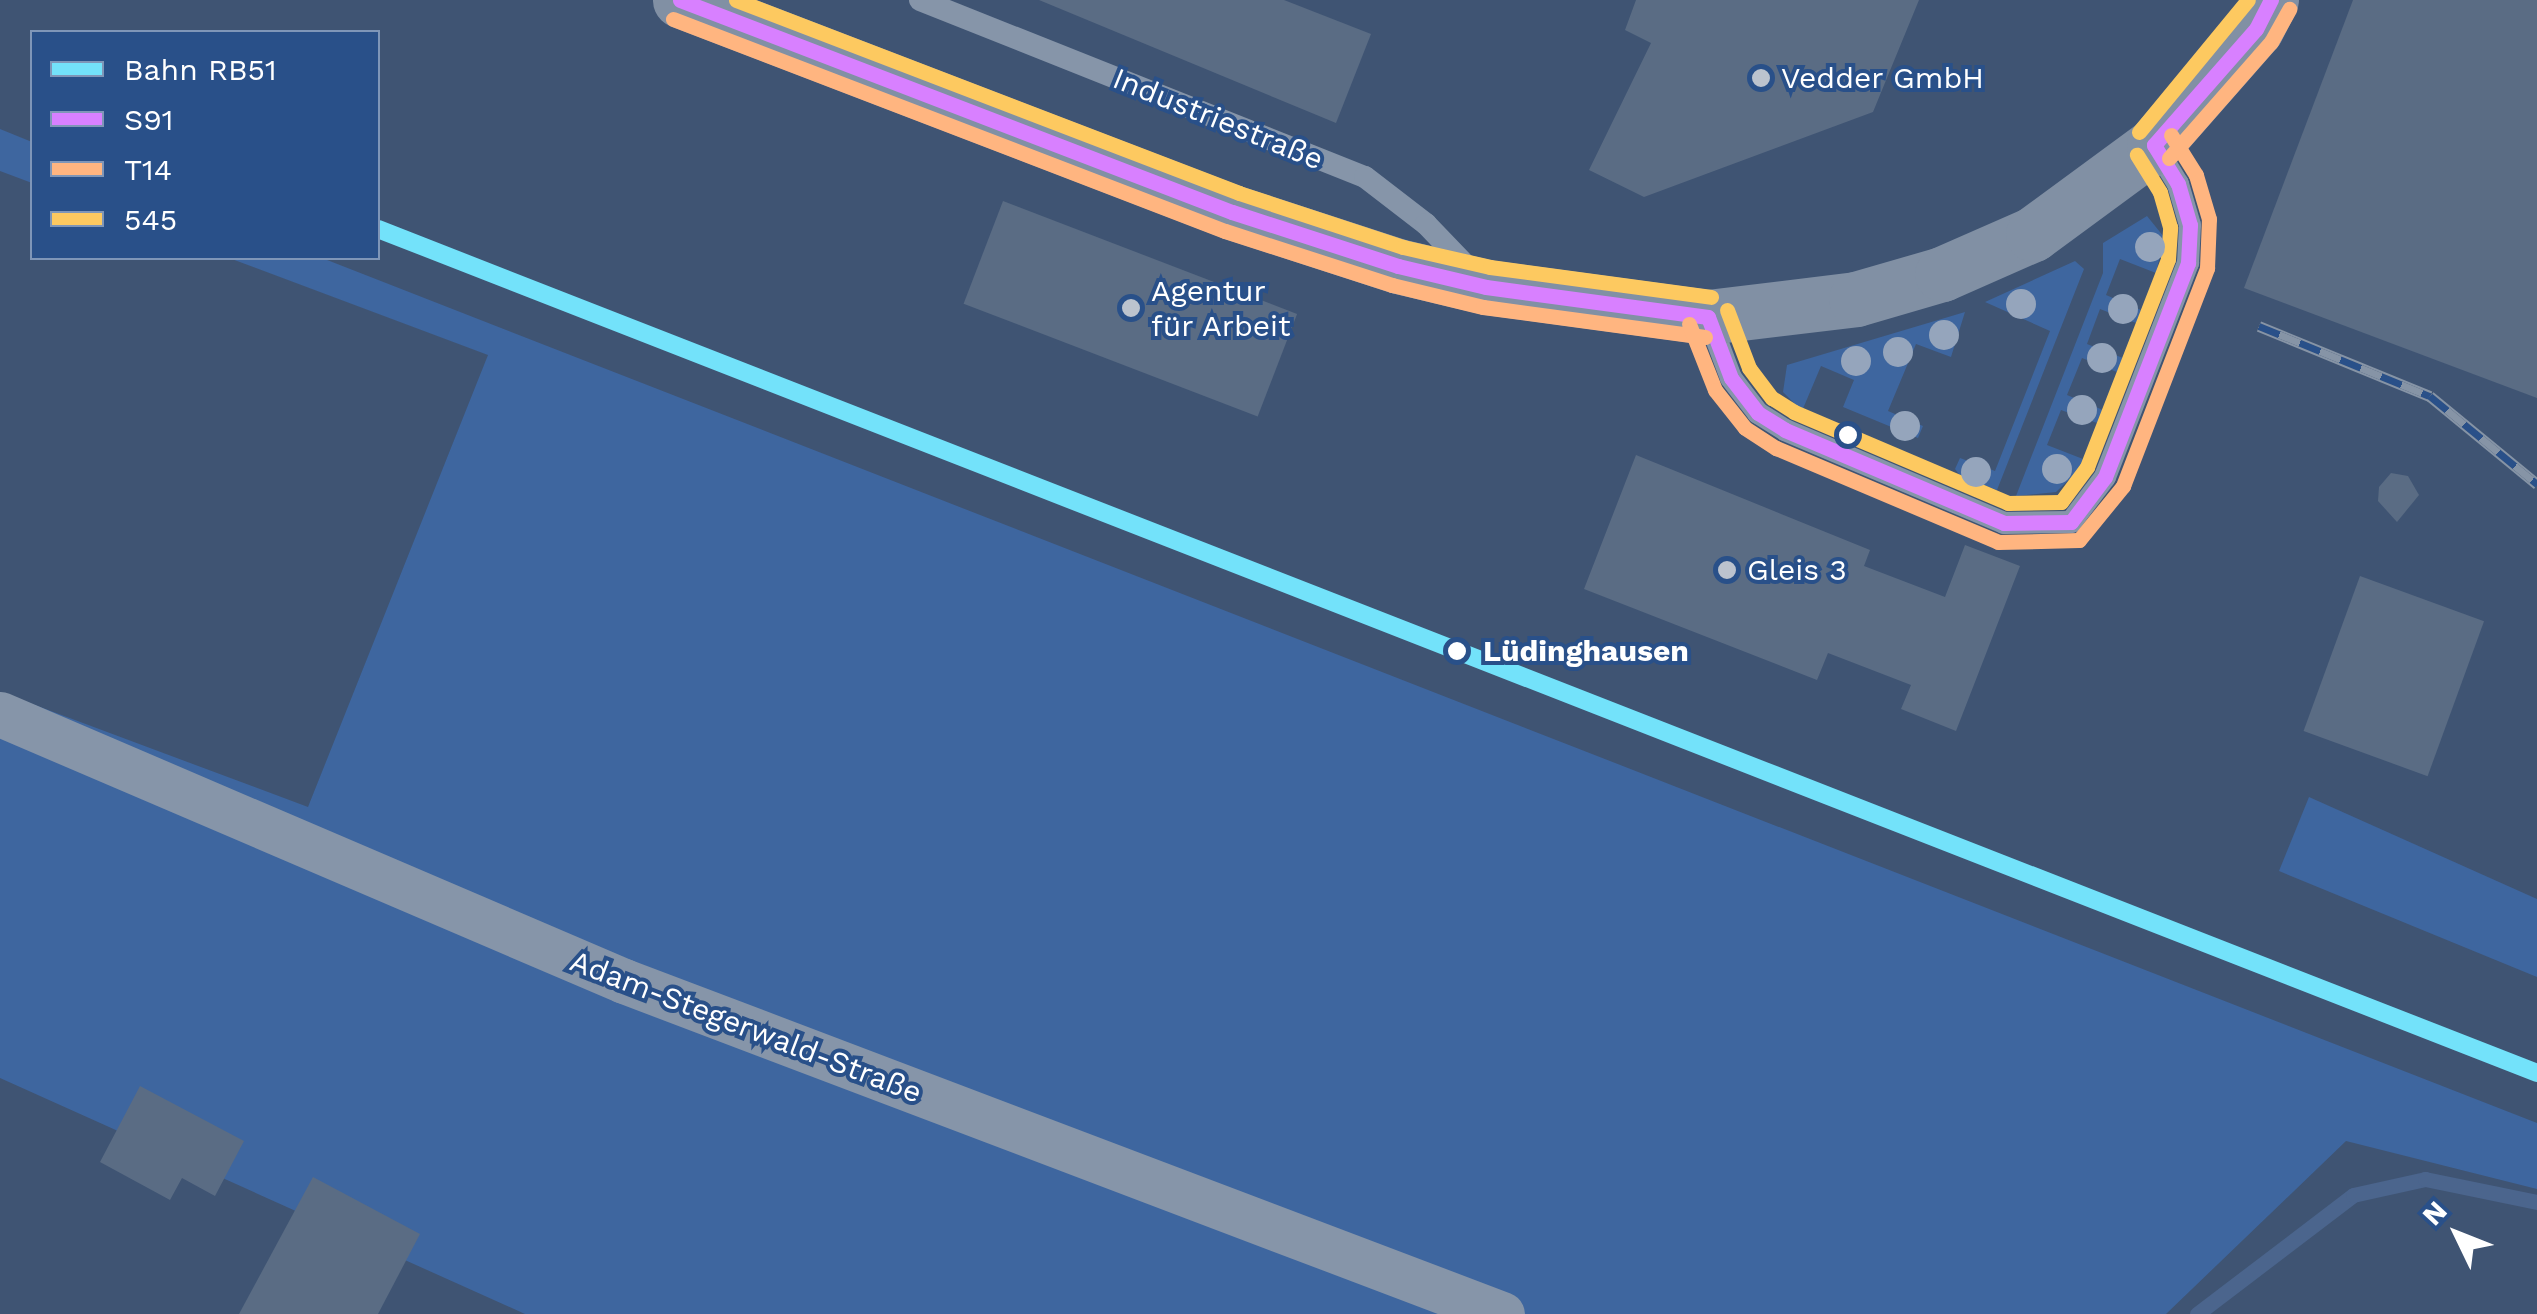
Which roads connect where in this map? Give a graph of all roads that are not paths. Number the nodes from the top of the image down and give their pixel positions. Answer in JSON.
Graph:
{"nodes":[{"id":1,"x":680,"y":0,"type":"edge"},
{"id":2,"x":920,"y":0,"type":"edge"},
{"id":3,"x":2271,"y":0,"type":"edge"},
{"id":4,"x":2154,"y":145,"type":"junction"},
{"id":5,"x":1486,"y":286,"type":"junction"},
{"id":6,"x":1708,"y":317,"type":"junction"},
{"id":7,"x":0,"y":714,"type":"edge"},
{"id":8,"x":1502,"y":1314,"type":"edge"}],
"edges":[{"from":1,"to":5,"type":"street"},
{"from":2,"to":5,"type":"lane","name":"Industriestraße"},
{"from":3,"to":4,"type":"street"},
{"from":4,"to":6,"type":"street"},
{"from":4,"to":6,"type":"lane"},
{"from":5,"to":6,"type":"street"},
{"from":7,"to":8,"type":"street","name":"Adam-Stegerwald-Straße"}]}
